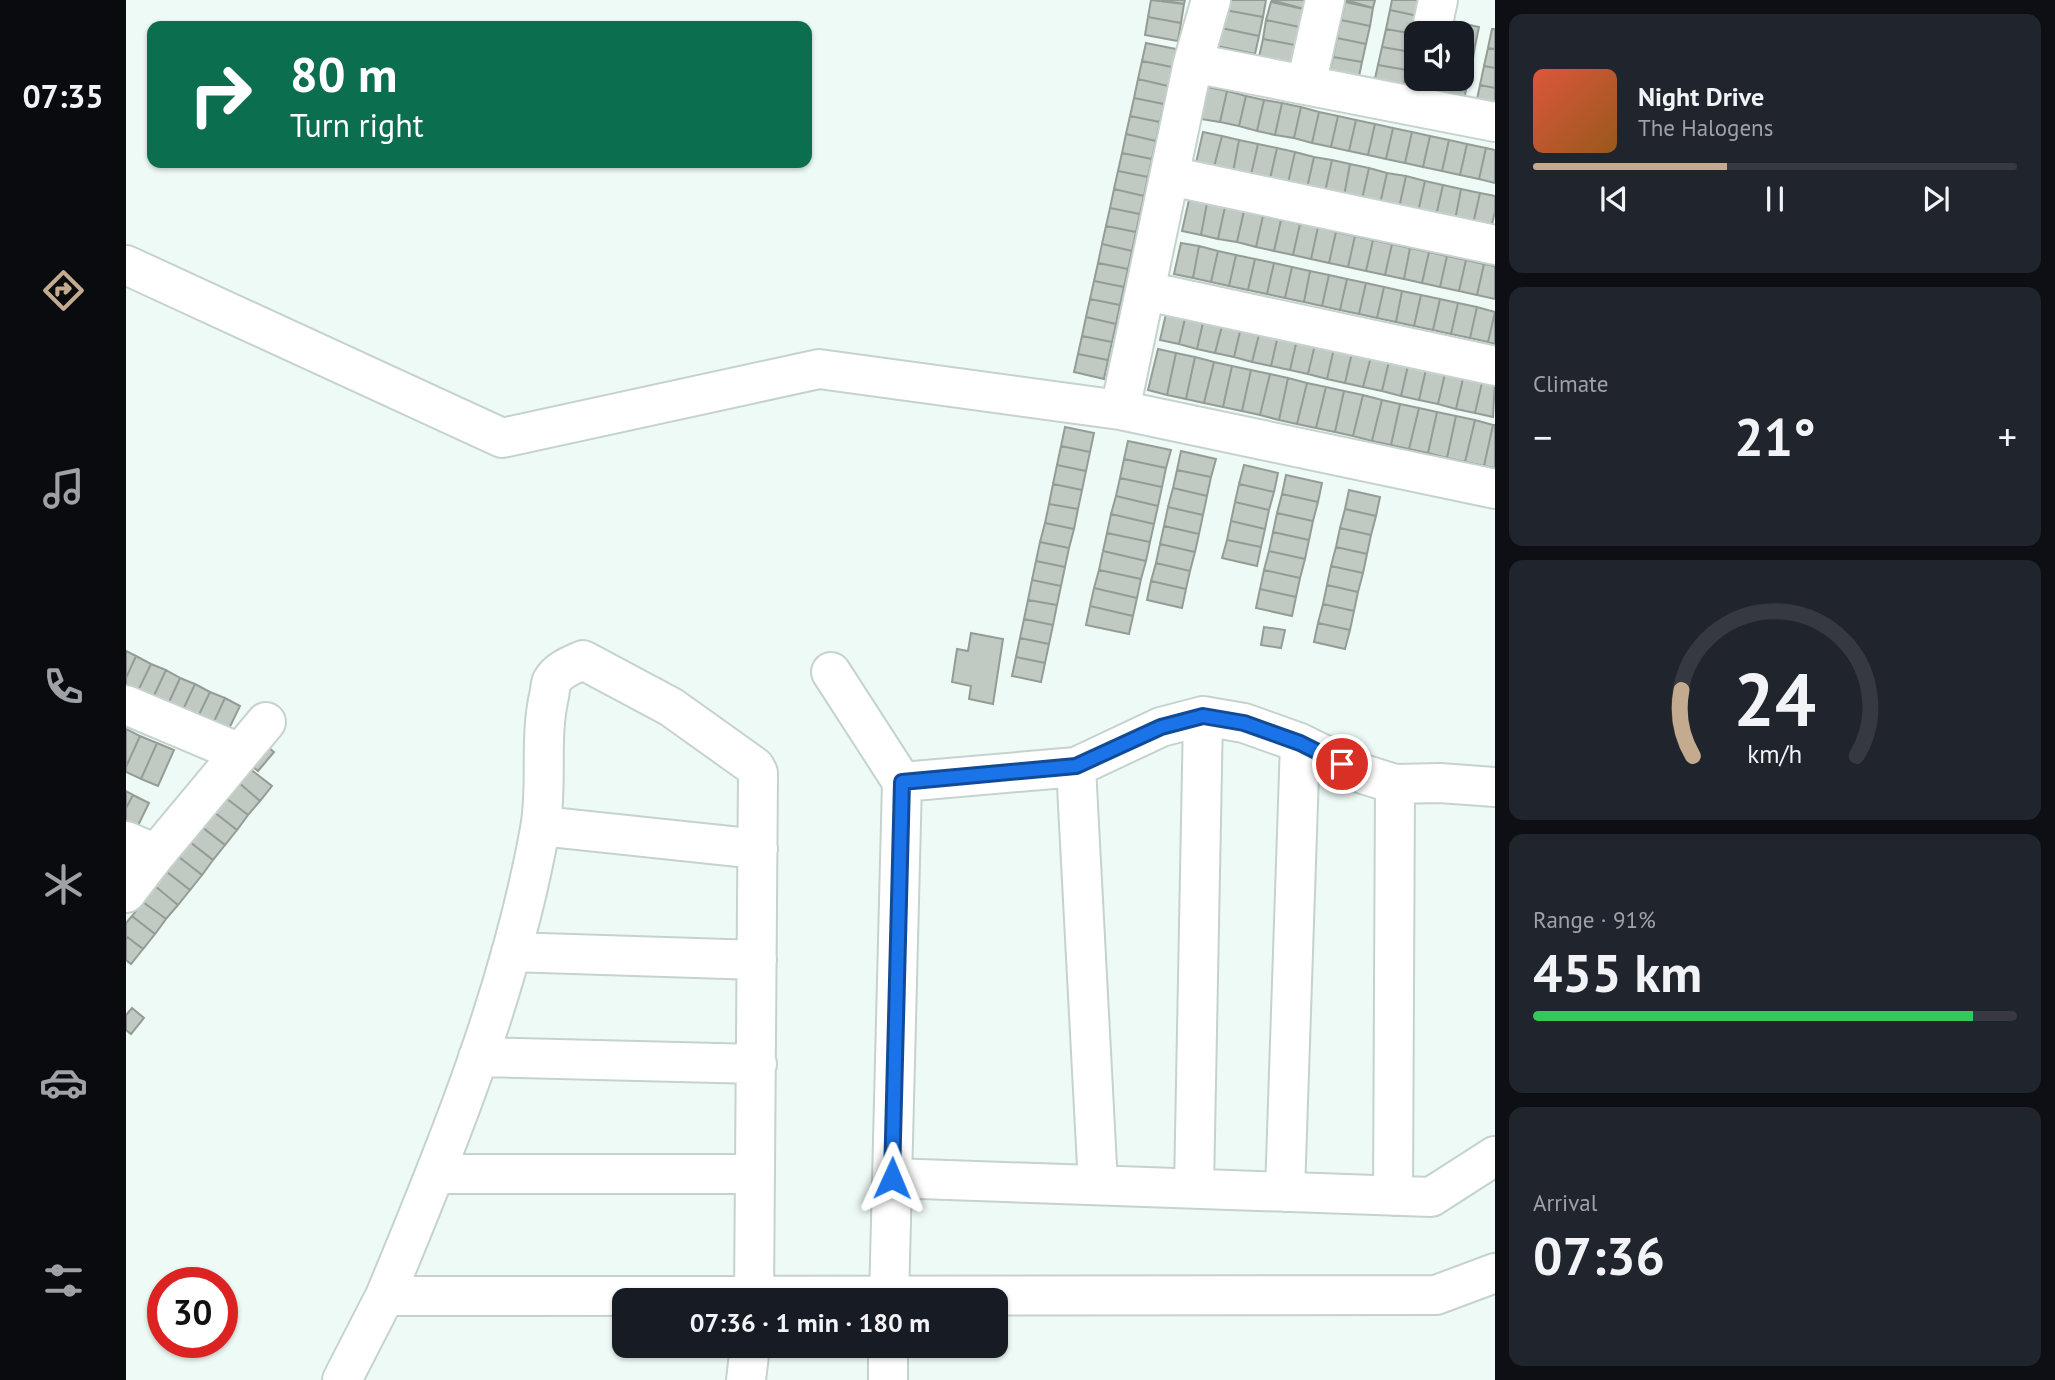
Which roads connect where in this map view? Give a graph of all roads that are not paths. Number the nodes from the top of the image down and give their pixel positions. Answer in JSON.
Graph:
{"nodes":[{"id":1,"x":1211,"y":0,"type":"edge"},
{"id":2,"x":1325,"y":0,"type":"edge"},
{"id":3,"x":1438,"y":0,"type":"edge"},
{"id":4,"x":1434,"y":21,"type":"edge"},
{"id":5,"x":1193,"y":62,"type":"junction"},
{"id":6,"x":1306,"y":85,"type":"junction"},
{"id":7,"x":1418,"y":93,"type":"edge"},
{"id":8,"x":1495,"y":122,"type":"edge"},
{"id":9,"x":1170,"y":176,"type":"junction"},
{"id":10,"x":1495,"y":246,"type":"edge"},
{"id":11,"x":126,"y":265,"type":"edge"},
{"id":12,"x":1146,"y":291,"type":"junction"},
{"id":13,"x":1495,"y":366,"type":"edge"},
{"id":14,"x":1120,"y":410,"type":"junction"},
{"id":15,"x":1495,"y":489,"type":"edge"},
{"id":16,"x":831,"y":672,"type":"dead end"},
{"id":17,"x":126,"y":705,"type":"edge"},
{"id":18,"x":1203,"y":716,"type":"junction"},
{"id":19,"x":266,"y":722,"type":"dead end"},
{"id":20,"x":1300,"y":743,"type":"junction"},
{"id":21,"x":240,"y":753,"type":"junction"},
{"id":22,"x":1076,"y":766,"type":"junction"},
{"id":23,"x":902,"y":782,"type":"junction"},
{"id":24,"x":1395,"y":784,"type":"junction"},
{"id":25,"x":1495,"y":786,"type":"edge"},
{"id":26,"x":541,"y":826,"type":"junction"},
{"id":27,"x":141,"y":848,"type":"edge"},
{"id":28,"x":758,"y":849,"type":"junction"},
{"id":29,"x":126,"y":893,"type":"edge"},
{"id":30,"x":511,"y":952,"type":"junction"},
{"id":31,"x":757,"y":960,"type":"junction"},
{"id":32,"x":478,"y":1057,"type":"junction"},
{"id":33,"x":757,"y":1064,"type":"junction"},
{"id":34,"x":1495,"y":1156,"type":"edge"},
{"id":35,"x":436,"y":1174,"type":"junction"},
{"id":36,"x":755,"y":1174,"type":"junction"},
{"id":37,"x":892,"y":1178,"type":"junction"},
{"id":38,"x":1098,"y":1185,"type":"junction"},
{"id":39,"x":1194,"y":1188,"type":"junction"},
{"id":40,"x":1285,"y":1192,"type":"junction"},
{"id":41,"x":1393,"y":1196,"type":"junction"},
{"id":42,"x":1495,"y":1273,"type":"edge"},
{"id":43,"x":755,"y":1288,"type":"edge"},
{"id":44,"x":889,"y":1288,"type":"edge"},
{"id":45,"x":385,"y":1296,"type":"junction"},
{"id":46,"x":612,"y":1297,"type":"edge"},
{"id":47,"x":1008,"y":1297,"type":"edge"},
{"id":48,"x":749,"y":1358,"type":"edge"},
{"id":49,"x":888,"y":1358,"type":"edge"},
{"id":50,"x":342,"y":1380,"type":"edge"},
{"id":51,"x":746,"y":1380,"type":"edge"},
{"id":52,"x":888,"y":1380,"type":"edge"}],
"edges":[{"from":1,"to":5,"type":"street"},
{"from":2,"to":6,"type":"street"},
{"from":3,"to":4,"type":"street"},
{"from":5,"to":6,"type":"street"},
{"from":5,"to":9,"type":"street"},
{"from":6,"to":7,"type":"street"},
{"from":7,"to":8,"type":"street"},
{"from":9,"to":10,"type":"street"},
{"from":9,"to":12,"type":"street"},
{"from":11,"to":14,"type":"street"},
{"from":12,"to":13,"type":"street"},
{"from":12,"to":14,"type":"street"},
{"from":14,"to":15,"type":"street"},
{"from":16,"to":23,"type":"street"},
{"from":17,"to":21,"type":"street"},
{"from":18,"to":20,"type":"street"},
{"from":18,"to":22,"type":"street"},
{"from":18,"to":39,"type":"street"},
{"from":19,"to":21,"type":"street"},
{"from":20,"to":24,"type":"street"},
{"from":20,"to":40,"type":"street"},
{"from":21,"to":27,"type":"street"},
{"from":22,"to":23,"type":"street"},
{"from":22,"to":38,"type":"street"},
{"from":23,"to":37,"type":"street"},
{"from":24,"to":25,"type":"street"},
{"from":24,"to":41,"type":"street"},
{"from":26,"to":28,"type":"street"},
{"from":26,"to":28,"type":"street"},
{"from":26,"to":30,"type":"street"},
{"from":27,"to":29,"type":"street"},
{"from":28,"to":31,"type":"street"},
{"from":30,"to":31,"type":"street"},
{"from":30,"to":32,"type":"street"},
{"from":31,"to":33,"type":"street"},
{"from":32,"to":33,"type":"street"},
{"from":32,"to":35,"type":"street"},
{"from":33,"to":36,"type":"street"},
{"from":34,"to":41,"type":"street"},
{"from":35,"to":36,"type":"street"},
{"from":35,"to":45,"type":"street"},
{"from":36,"to":43,"type":"street"},
{"from":37,"to":38,"type":"street"},
{"from":37,"to":44,"type":"street"},
{"from":38,"to":39,"type":"street"},
{"from":39,"to":40,"type":"street"},
{"from":40,"to":41,"type":"street"},
{"from":42,"to":47,"type":"street"},
{"from":45,"to":46,"type":"street"},
{"from":45,"to":50,"type":"street"},
{"from":48,"to":51,"type":"street"},
{"from":49,"to":52,"type":"street"}]}
